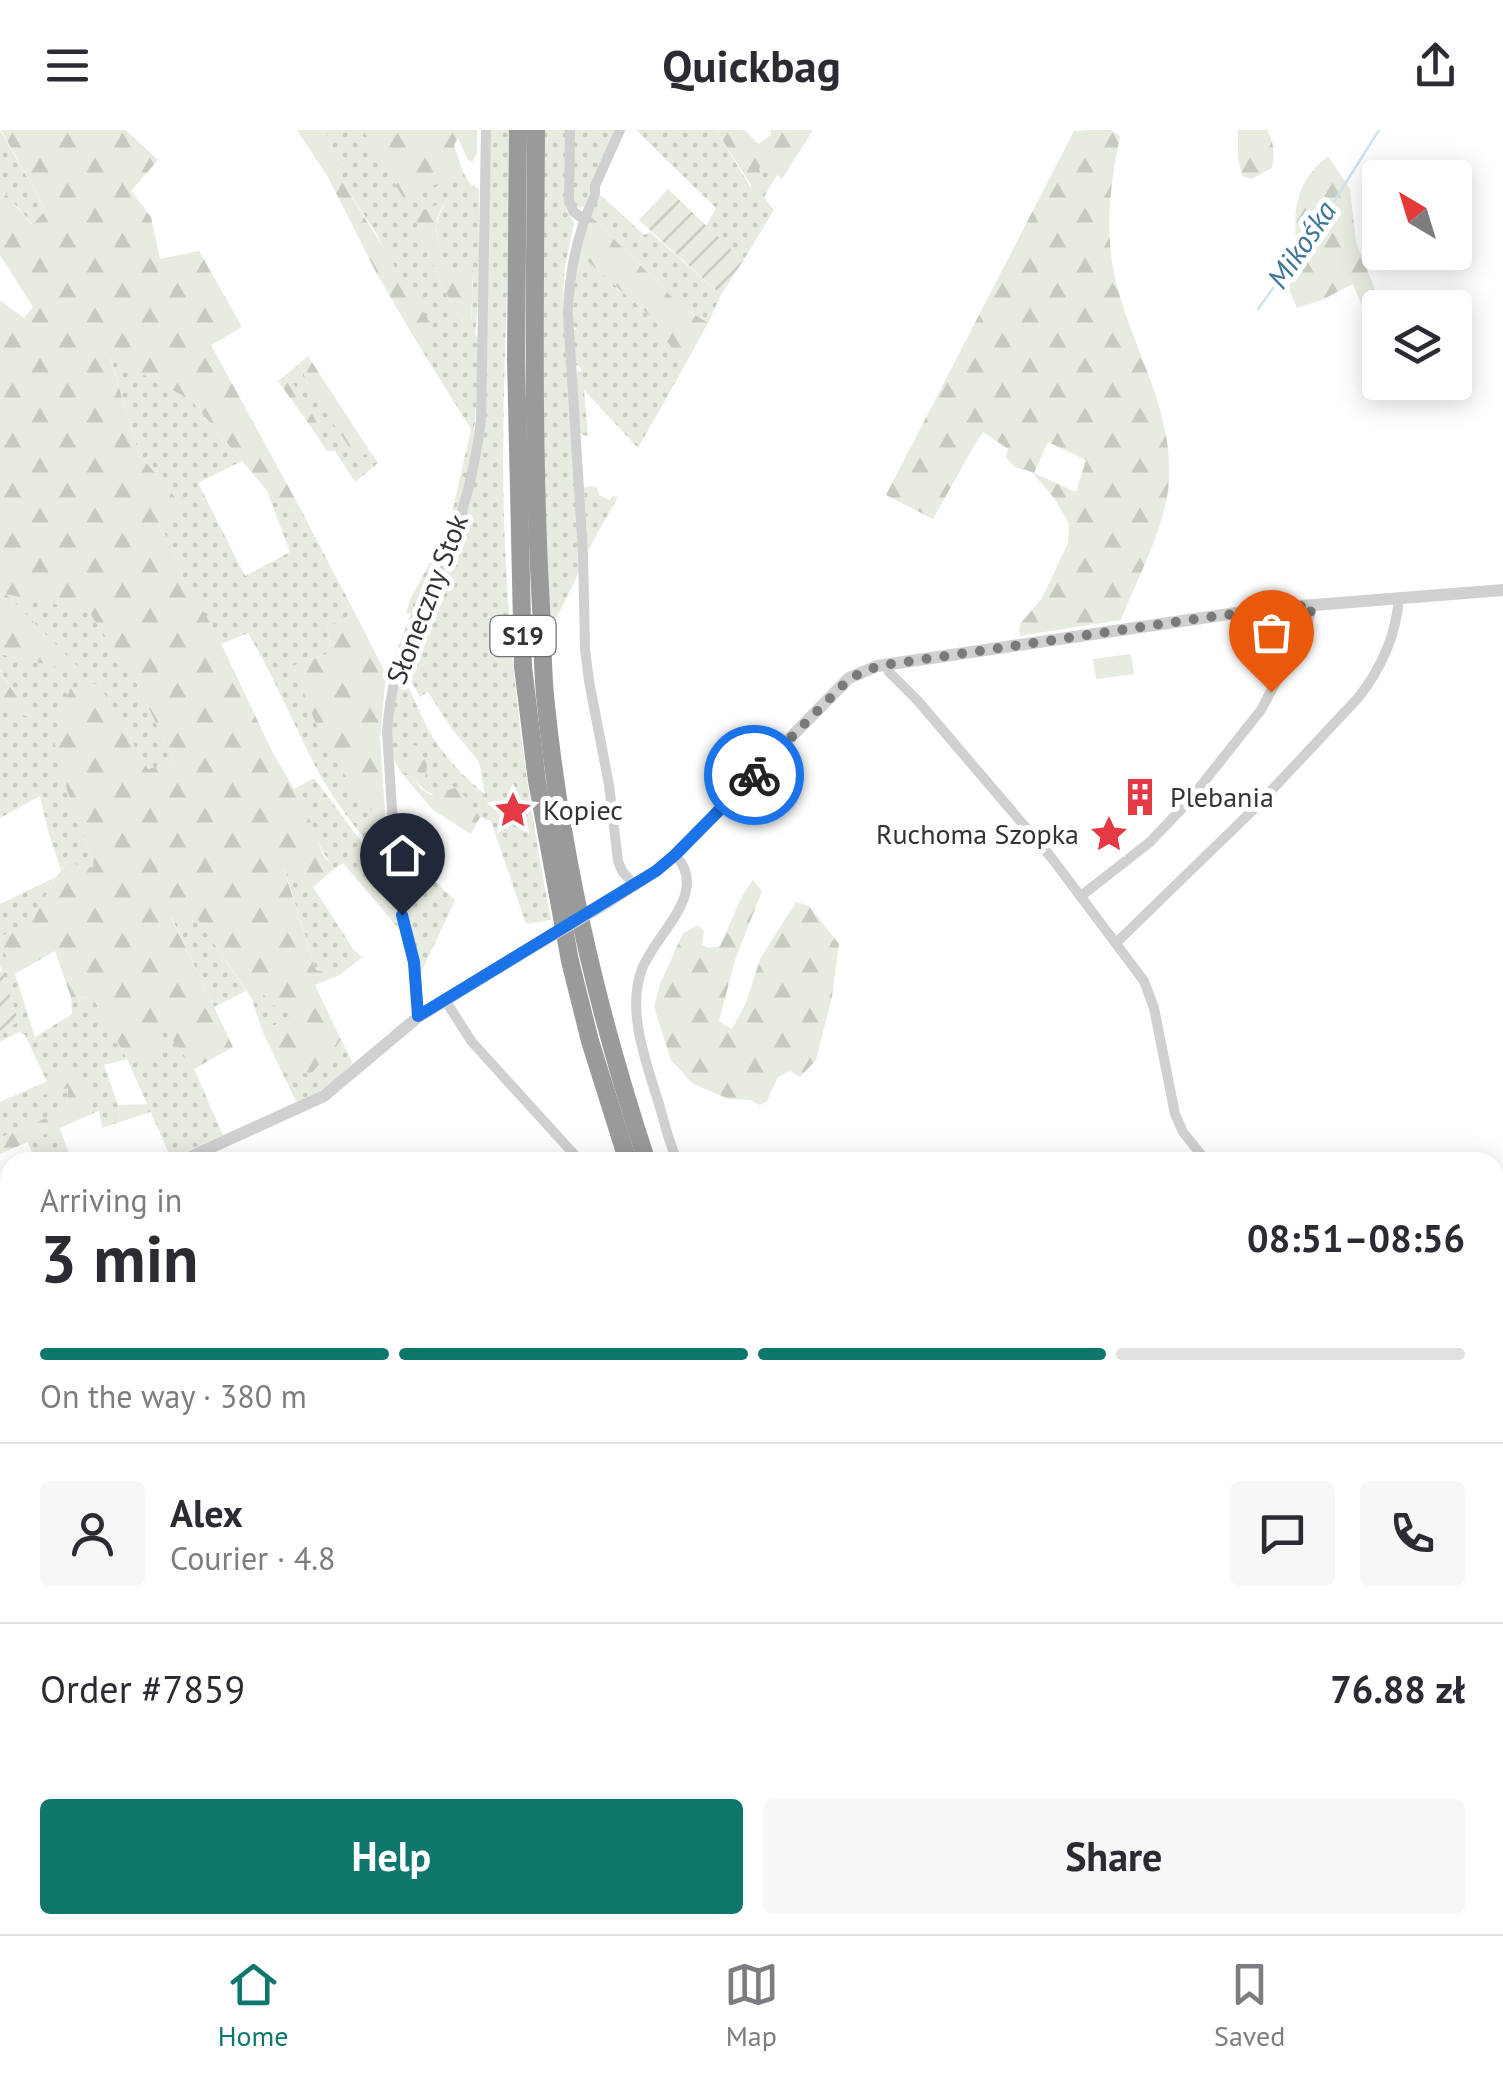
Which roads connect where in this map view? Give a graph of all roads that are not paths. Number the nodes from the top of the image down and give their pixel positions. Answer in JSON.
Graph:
{"nodes":[{"id":1,"x":486,"y":130,"type":"edge"},
{"id":2,"x":518,"y":130,"type":"edge"},
{"id":3,"x":536,"y":130,"type":"edge"},
{"id":4,"x":570,"y":130,"type":"edge"},
{"id":5,"x":620,"y":130,"type":"edge"},
{"id":6,"x":583,"y":219,"type":"junction"},
{"id":7,"x":1503,"y":590,"type":"edge"},
{"id":8,"x":1399,"y":598,"type":"junction"},
{"id":9,"x":1312,"y":605,"type":"junction"},
{"id":10,"x":894,"y":662,"type":"junction"},
{"id":11,"x":675,"y":855,"type":"junction"},
{"id":12,"x":635,"y":886,"type":"junction"},
{"id":13,"x":1081,"y":896,"type":"junction"},
{"id":14,"x":1116,"y":943,"type":"junction"},
{"id":15,"x":445,"y":1000,"type":"junction"},
{"id":16,"x":418,"y":1016,"type":"junction"},
{"id":17,"x":202,"y":1152,"type":"edge"},
{"id":18,"x":572,"y":1152,"type":"edge"},
{"id":19,"x":625,"y":1152,"type":"edge"},
{"id":20,"x":644,"y":1152,"type":"edge"},
{"id":21,"x":675,"y":1152,"type":"edge"},
{"id":22,"x":1200,"y":1152,"type":"edge"}],
"edges":[{"from":1,"to":16,"type":"street","name":"Słoneczny Stok"},
{"from":2,"to":19,"type":"highway","number":"S19"},
{"from":3,"to":20,"type":"highway","number":"S19"},
{"from":4,"to":6,"type":"street"},
{"from":5,"to":6,"type":"street"},
{"from":6,"to":12,"type":"street"},
{"from":7,"to":8,"type":"street"},
{"from":8,"to":9,"type":"street"},
{"from":8,"to":14,"type":"street"},
{"from":9,"to":10,"type":"street"},
{"from":9,"to":13,"type":"street"},
{"from":10,"to":11,"type":"street"},
{"from":10,"to":13,"type":"street"},
{"from":11,"to":12,"type":"street"},
{"from":11,"to":21,"type":"street"},
{"from":12,"to":15,"type":"street","bridge":true},
{"from":13,"to":14,"type":"street"},
{"from":14,"to":22,"type":"street"},
{"from":15,"to":16,"type":"street"},
{"from":15,"to":18,"type":"street"},
{"from":16,"to":17,"type":"street"}]}
